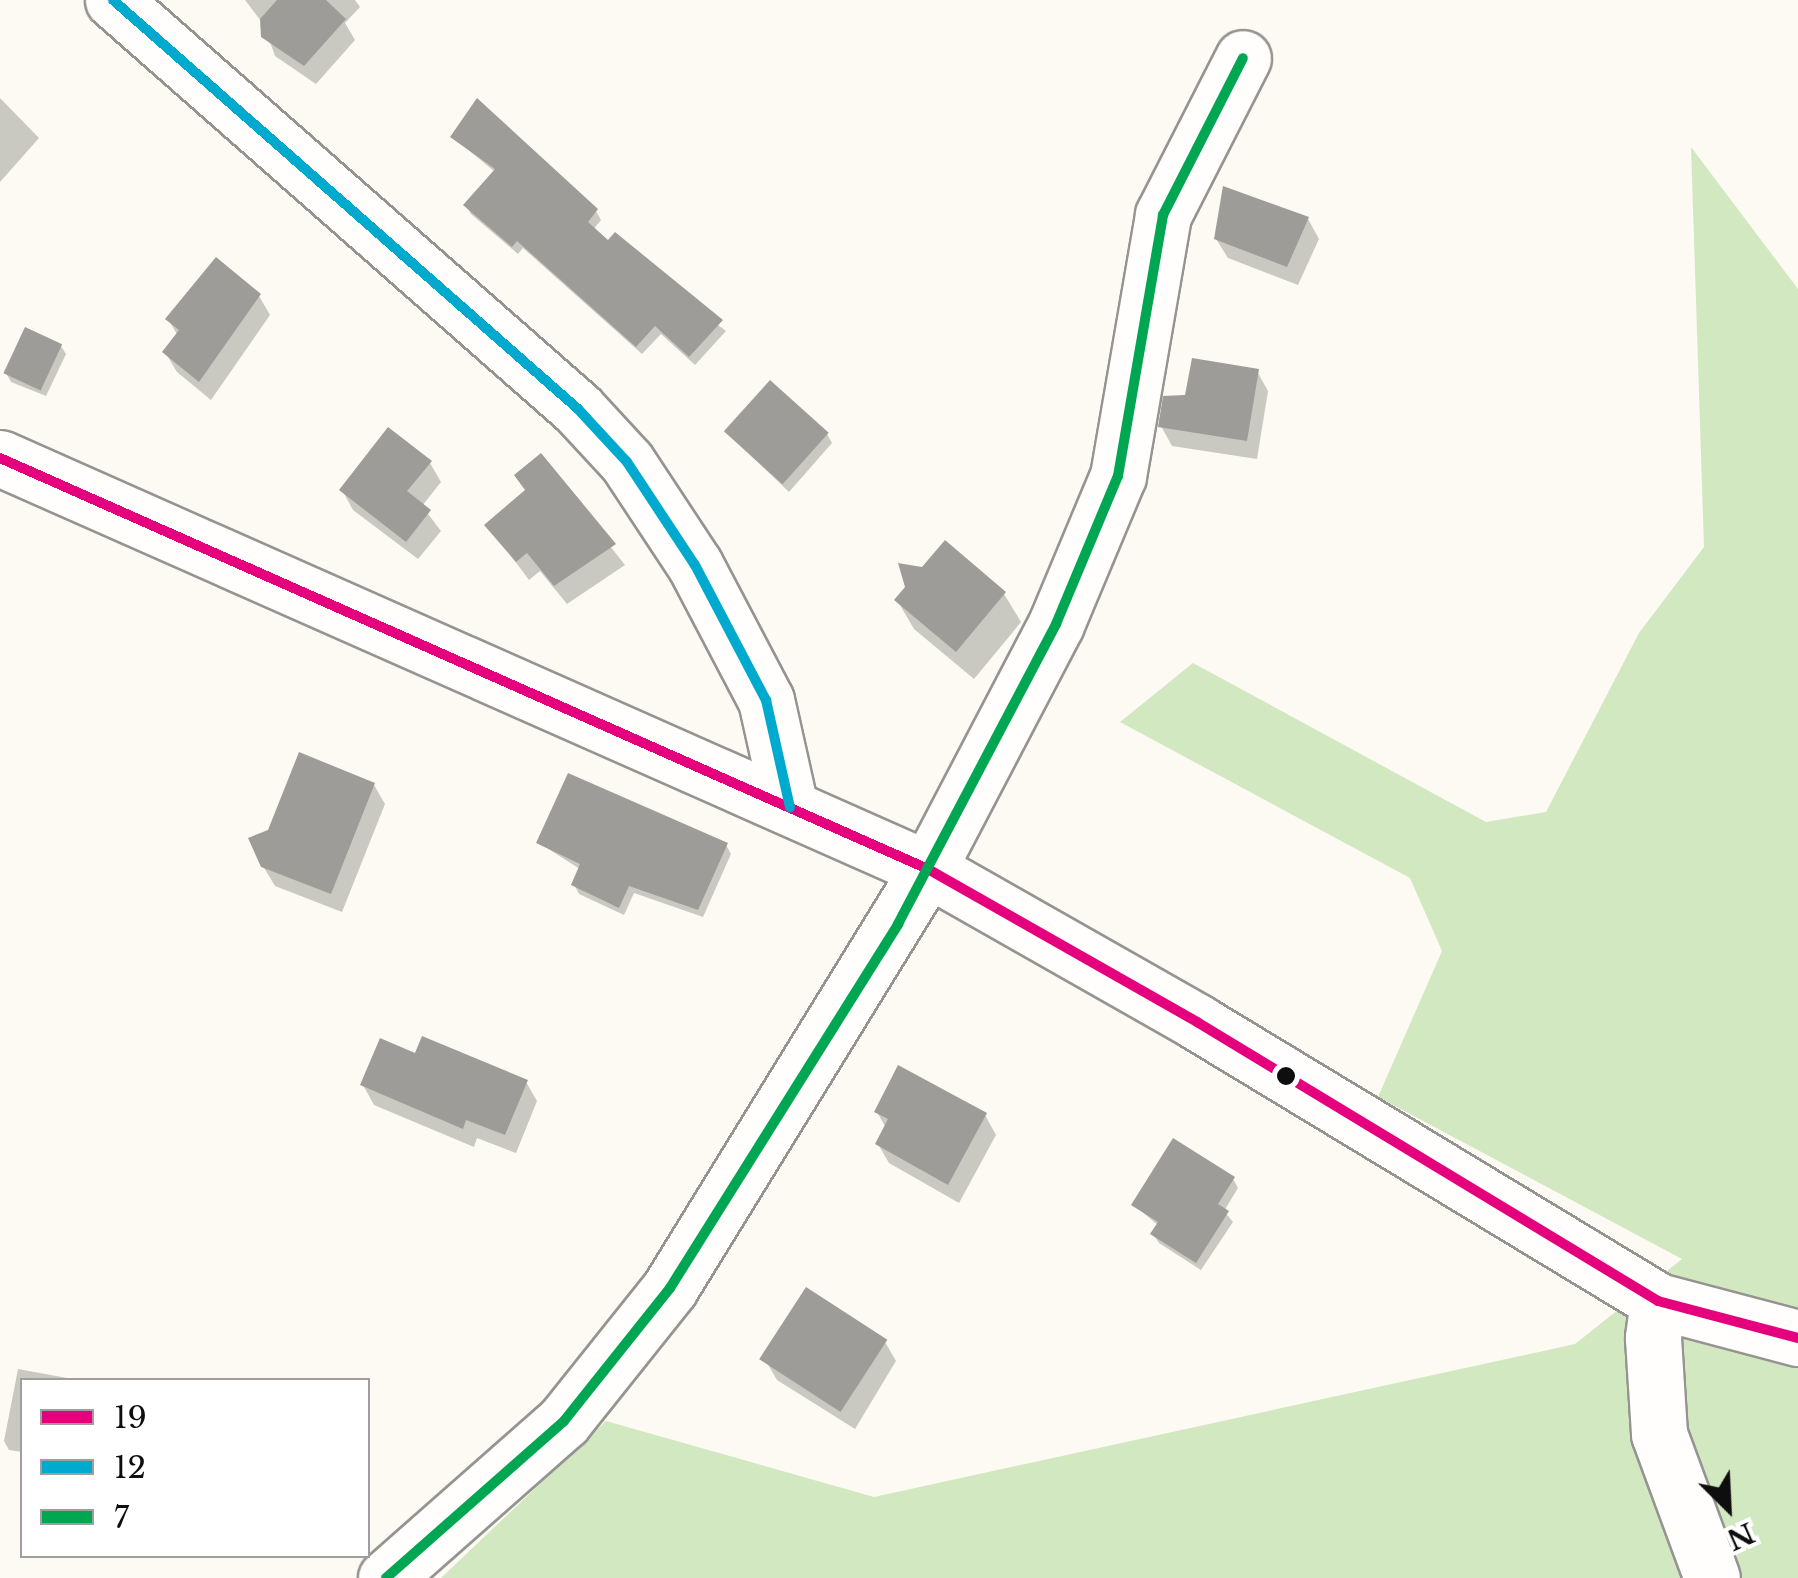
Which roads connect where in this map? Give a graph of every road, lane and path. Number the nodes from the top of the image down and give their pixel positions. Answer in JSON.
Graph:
{"nodes":[{"id":1,"x":113,"y":0,"type":"edge"},
{"id":2,"x":1243,"y":58,"type":"dead end"},
{"id":3,"x":0,"y":458,"type":"edge"},
{"id":4,"x":790,"y":807,"type":"junction"},
{"id":5,"x":928,"y":869,"type":"junction"},
{"id":6,"x":1658,"y":1301,"type":"junction"},
{"id":7,"x":1798,"y":1338,"type":"edge"},
{"id":8,"x":386,"y":1578,"type":"edge"},
{"id":9,"x":1712,"y":1578,"type":"edge"}],
"edges":[{"from":1,"to":4,"type":"street"},
{"from":2,"to":5,"type":"street"},
{"from":3,"to":4,"type":"street"},
{"from":4,"to":5,"type":"street"},
{"from":5,"to":6,"type":"street"},
{"from":5,"to":8,"type":"street"},
{"from":6,"to":7,"type":"street"},
{"from":6,"to":9,"type":"street"}]}
